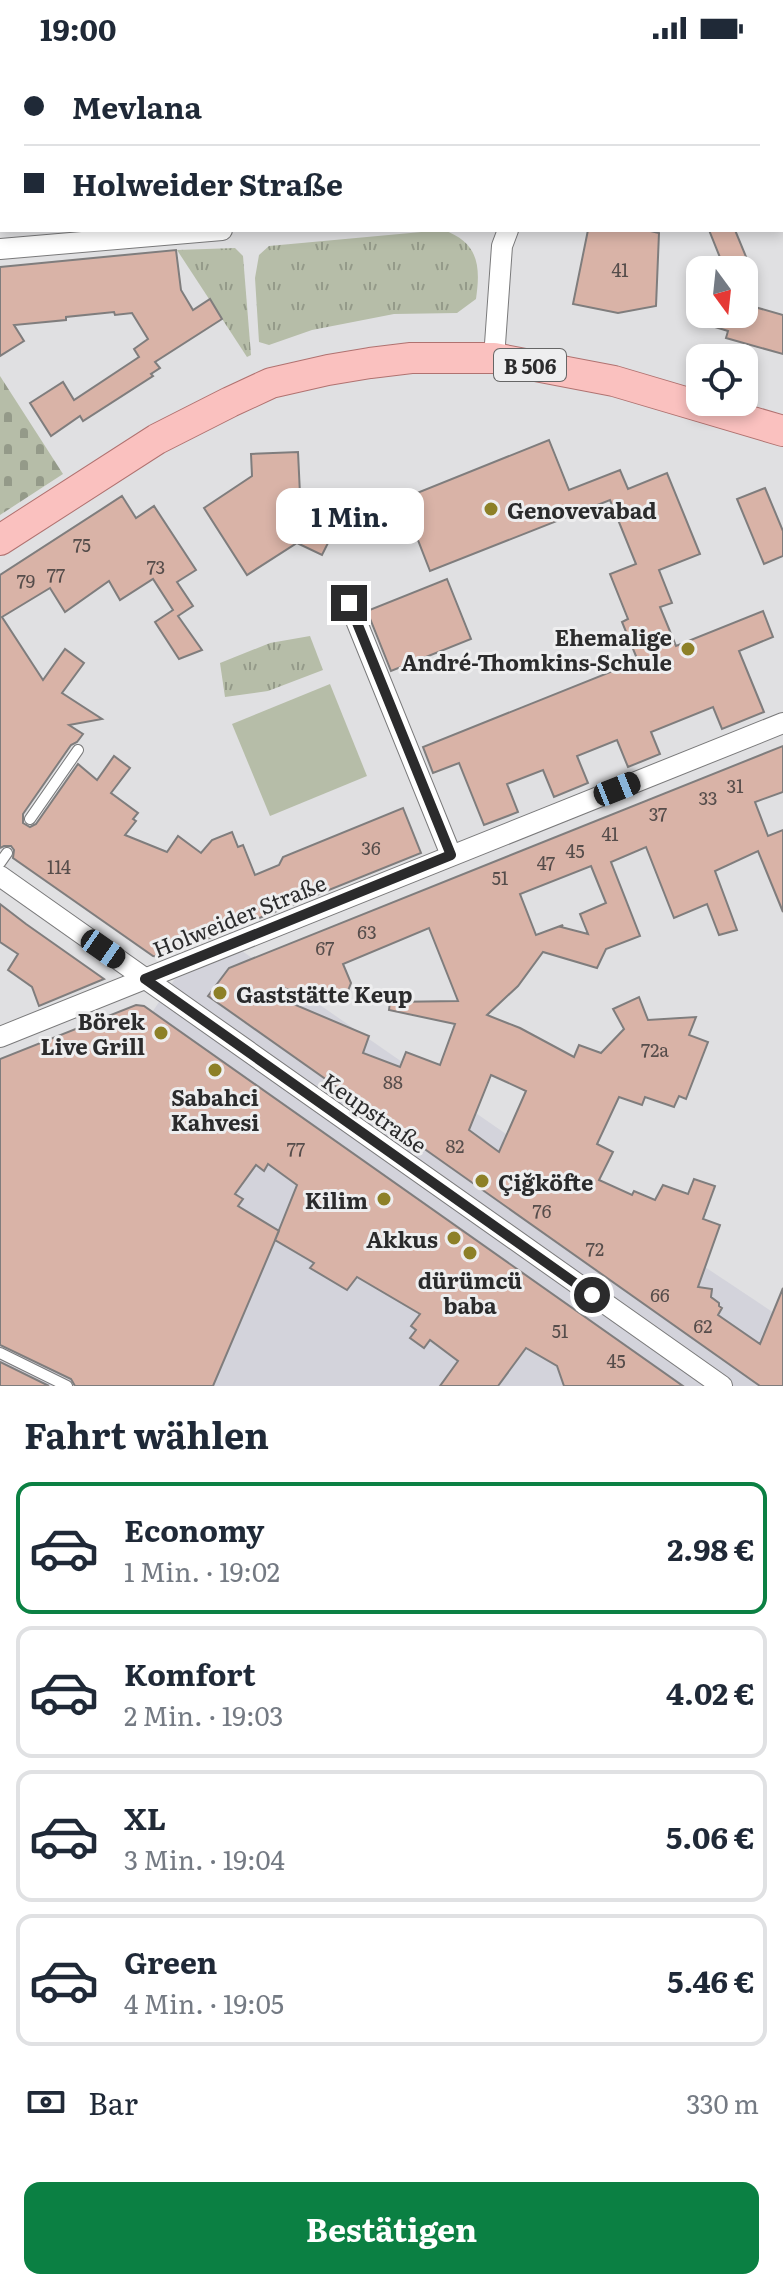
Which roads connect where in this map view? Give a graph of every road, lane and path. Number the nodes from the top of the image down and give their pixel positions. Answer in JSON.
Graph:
{"nodes":[{"id":1,"x":199,"y":232,"type":"edge"},
{"id":2,"x":507,"y":232,"type":"edge"},
{"id":3,"x":0,"y":249,"type":"edge"},
{"id":4,"x":494,"y":358,"type":"junction"},
{"id":5,"x":783,"y":431,"type":"edge"},
{"id":6,"x":0,"y":540,"type":"edge"},
{"id":7,"x":349,"y":603,"type":"dead end"},
{"id":8,"x":783,"y":723,"type":"edge"},
{"id":9,"x":78,"y":750,"type":"dead end"},
{"id":10,"x":30,"y":819,"type":"dead end"},
{"id":11,"x":451,"y":855,"type":"junction"},
{"id":12,"x":0,"y":876,"type":"edge"},
{"id":13,"x":145,"y":979,"type":"junction"},
{"id":14,"x":0,"y":1037,"type":"edge"},
{"id":15,"x":0,"y":1353,"type":"edge"},
{"id":16,"x":67,"y":1386,"type":"edge"},
{"id":17,"x":722,"y":1386,"type":"edge"}],
"edges":[{"from":1,"to":3,"type":"street"},
{"from":2,"to":4,"type":"street"},
{"from":4,"to":5,"type":"main road","number":"B 506"},
{"from":4,"to":6,"type":"main road","number":"B 506"},
{"from":7,"to":11,"type":"street"},
{"from":8,"to":11,"type":"street","name":"Holweider Straße"},
{"from":9,"to":10,"type":"lane"},
{"from":11,"to":13,"type":"street","name":"Holweider Straße"},
{"from":12,"to":13,"type":"street","name":"Keupstraße"},
{"from":13,"to":14,"type":"street","name":"Holweider Straße"},
{"from":13,"to":17,"type":"street","name":"Keupstraße"},
{"from":15,"to":16,"type":"lane"}]}
